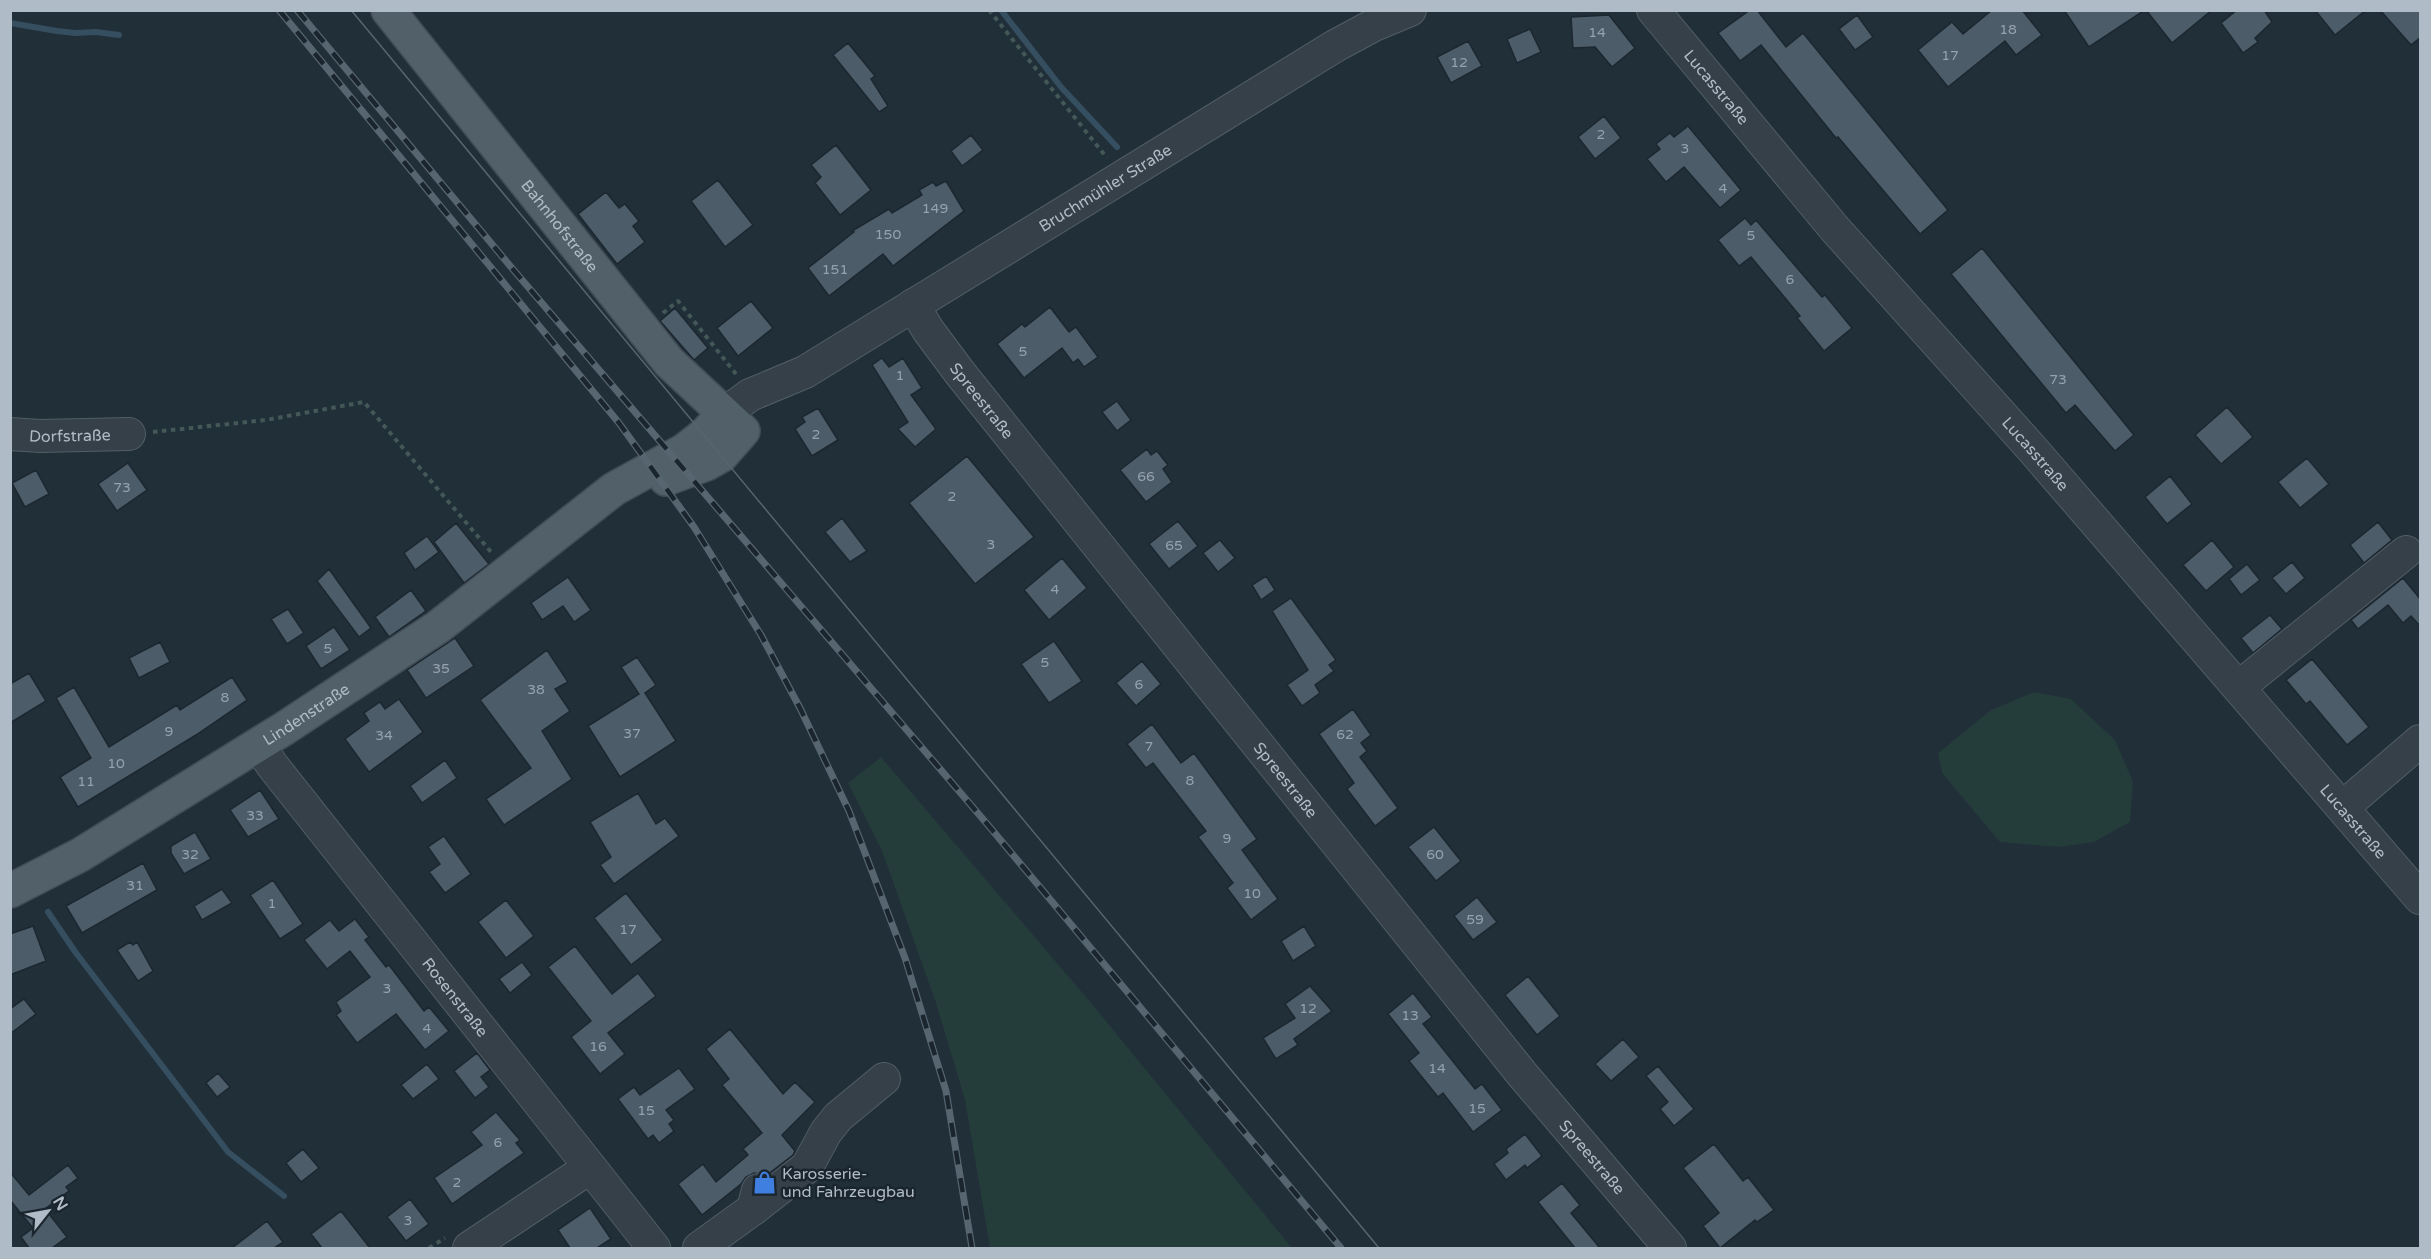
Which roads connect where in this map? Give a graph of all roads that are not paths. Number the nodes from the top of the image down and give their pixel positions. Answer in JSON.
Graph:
{"nodes":[{"id":1,"x":388,"y":10,"type":"edge"},
{"id":2,"x":1410,"y":10,"type":"edge"},
{"id":3,"x":1653,"y":10,"type":"edge"},
{"id":4,"x":913,"y":306,"type":"junction"},
{"id":5,"x":734,"y":422,"type":"junction"},
{"id":6,"x":10,"y":434,"type":"edge"},
{"id":7,"x":129,"y":434,"type":"road end"},
{"id":8,"x":2406,"y":552,"type":"dead end"},
{"id":9,"x":2239,"y":687,"type":"junction"},
{"id":10,"x":2421,"y":741,"type":"edge"},
{"id":11,"x":258,"y":744,"type":"junction"},
{"id":12,"x":2343,"y":807,"type":"junction"},
{"id":13,"x":10,"y":891,"type":"edge"},
{"id":14,"x":2421,"y":898,"type":"edge"},
{"id":15,"x":884,"y":1079,"type":"dead end"},
{"id":16,"x":589,"y":1168,"type":"junction"},
{"id":17,"x":468,"y":1248,"type":"edge"},
{"id":18,"x":654,"y":1248,"type":"edge"},
{"id":19,"x":699,"y":1248,"type":"edge"},
{"id":20,"x":1670,"y":1248,"type":"edge"}],
"edges":[{"from":1,"to":5,"type":"main road","name":"Bahnhofstraße"},
{"from":2,"to":4,"type":"street","name":"Bruchmühler Straße"},
{"from":3,"to":9,"type":"street","name":"Lucasstraße"},
{"from":4,"to":5,"type":"street","name":"Bruchmühler Straße"},
{"from":4,"to":20,"type":"street","name":"Spreestraße"},
{"from":5,"to":11,"type":"main road","name":"Lindenstraße"},
{"from":6,"to":7,"type":"street","name":"Dorfstraße"},
{"from":8,"to":9,"type":"street"},
{"from":9,"to":12,"type":"street","name":"Lucasstraße"},
{"from":10,"to":12,"type":"street"},
{"from":11,"to":13,"type":"main road","name":"Lindenstraße"},
{"from":11,"to":16,"type":"street","name":"Rosenstraße"},
{"from":12,"to":14,"type":"street","name":"Lucasstraße"},
{"from":15,"to":19,"type":"street"},
{"from":16,"to":17,"type":"street"},
{"from":16,"to":18,"type":"street","name":"Rosenstraße"}]}
